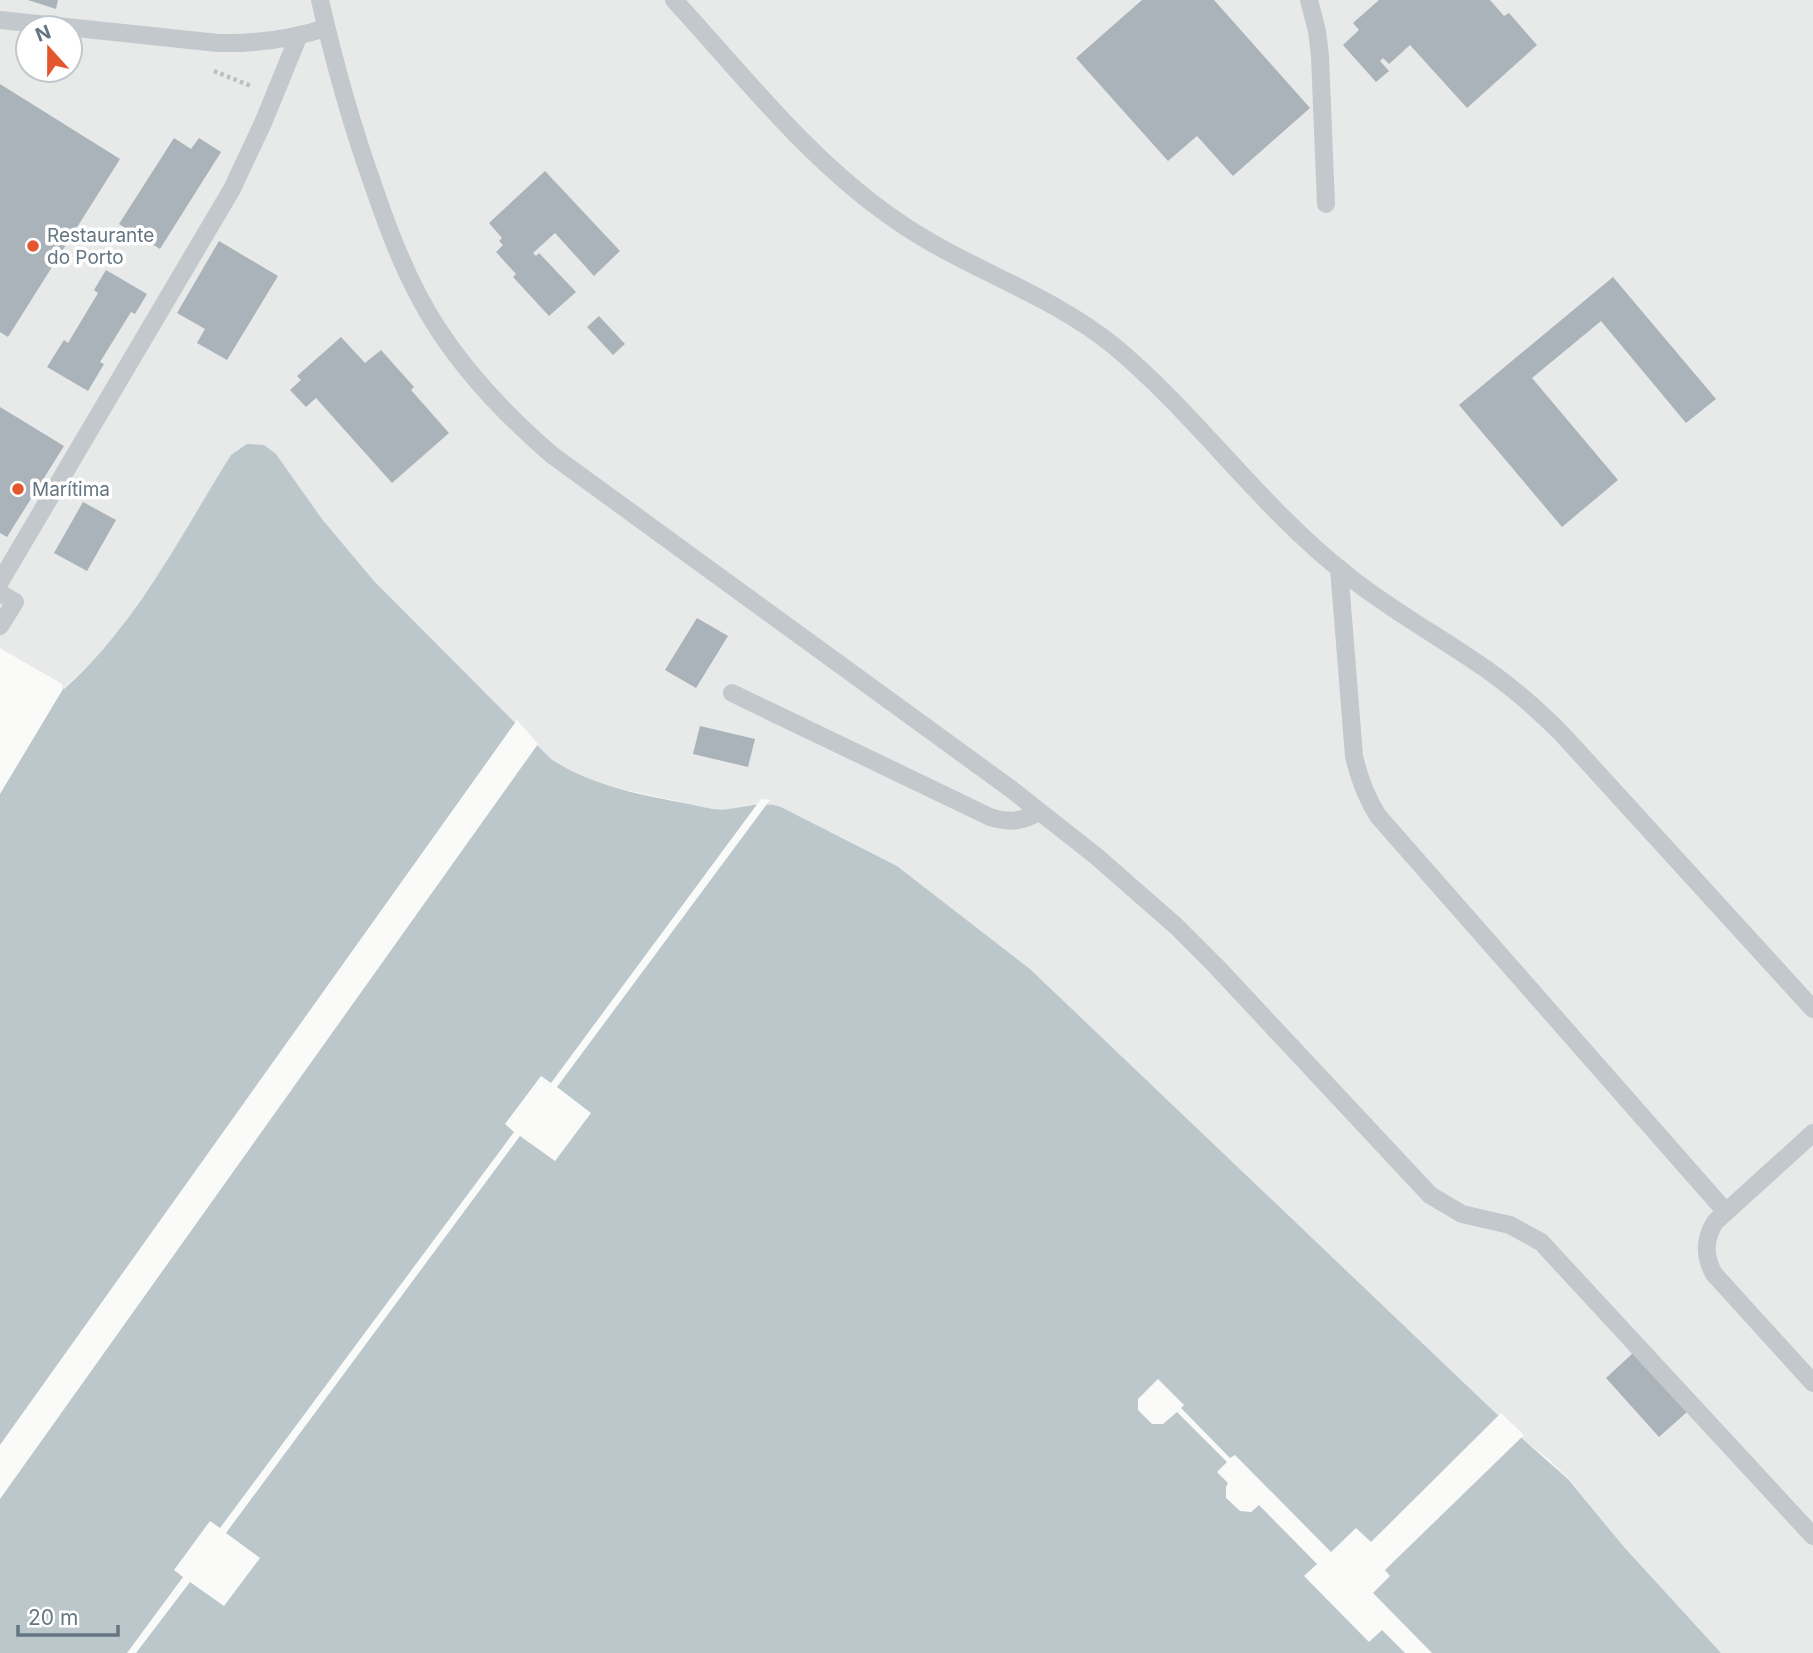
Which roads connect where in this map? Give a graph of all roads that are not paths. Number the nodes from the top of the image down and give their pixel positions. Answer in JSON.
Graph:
{"nodes":[{"id":1,"x":320,"y":0,"type":"edge"},
{"id":2,"x":674,"y":0,"type":"edge"},
{"id":3,"x":1309,"y":0,"type":"edge"},
{"id":4,"x":0,"y":20,"type":"edge"},
{"id":5,"x":326,"y":28,"type":"junction"},
{"id":6,"x":299,"y":35,"type":"junction"},
{"id":7,"x":1326,"y":204,"type":"dead end"},
{"id":8,"x":1339,"y":568,"type":"junction"},
{"id":9,"x":0,"y":582,"type":"edge"},
{"id":10,"x":0,"y":593,"type":"edge"},
{"id":11,"x":0,"y":626,"type":"edge"},
{"id":12,"x":732,"y":693,"type":"dead end"},
{"id":13,"x":1039,"y":811,"type":"junction"},
{"id":14,"x":1813,"y":1009,"type":"edge"},
{"id":15,"x":1813,"y":1133,"type":"edge"},
{"id":16,"x":1726,"y":1212,"type":"junction"},
{"id":17,"x":1813,"y":1384,"type":"edge"},
{"id":18,"x":1813,"y":1536,"type":"edge"}],
"edges":[{"from":1,"to":5,"type":"lane"},
{"from":2,"to":8,"type":"lane"},
{"from":3,"to":7,"type":"lane"},
{"from":4,"to":6,"type":"lane"},
{"from":5,"to":6,"type":"lane"},
{"from":5,"to":13,"type":"lane"},
{"from":6,"to":9,"type":"lane"},
{"from":8,"to":14,"type":"lane"},
{"from":8,"to":16,"type":"lane"},
{"from":10,"to":11,"type":"lane"},
{"from":12,"to":13,"type":"lane"},
{"from":13,"to":18,"type":"lane"},
{"from":15,"to":16,"type":"lane"},
{"from":16,"to":17,"type":"lane"}]}
